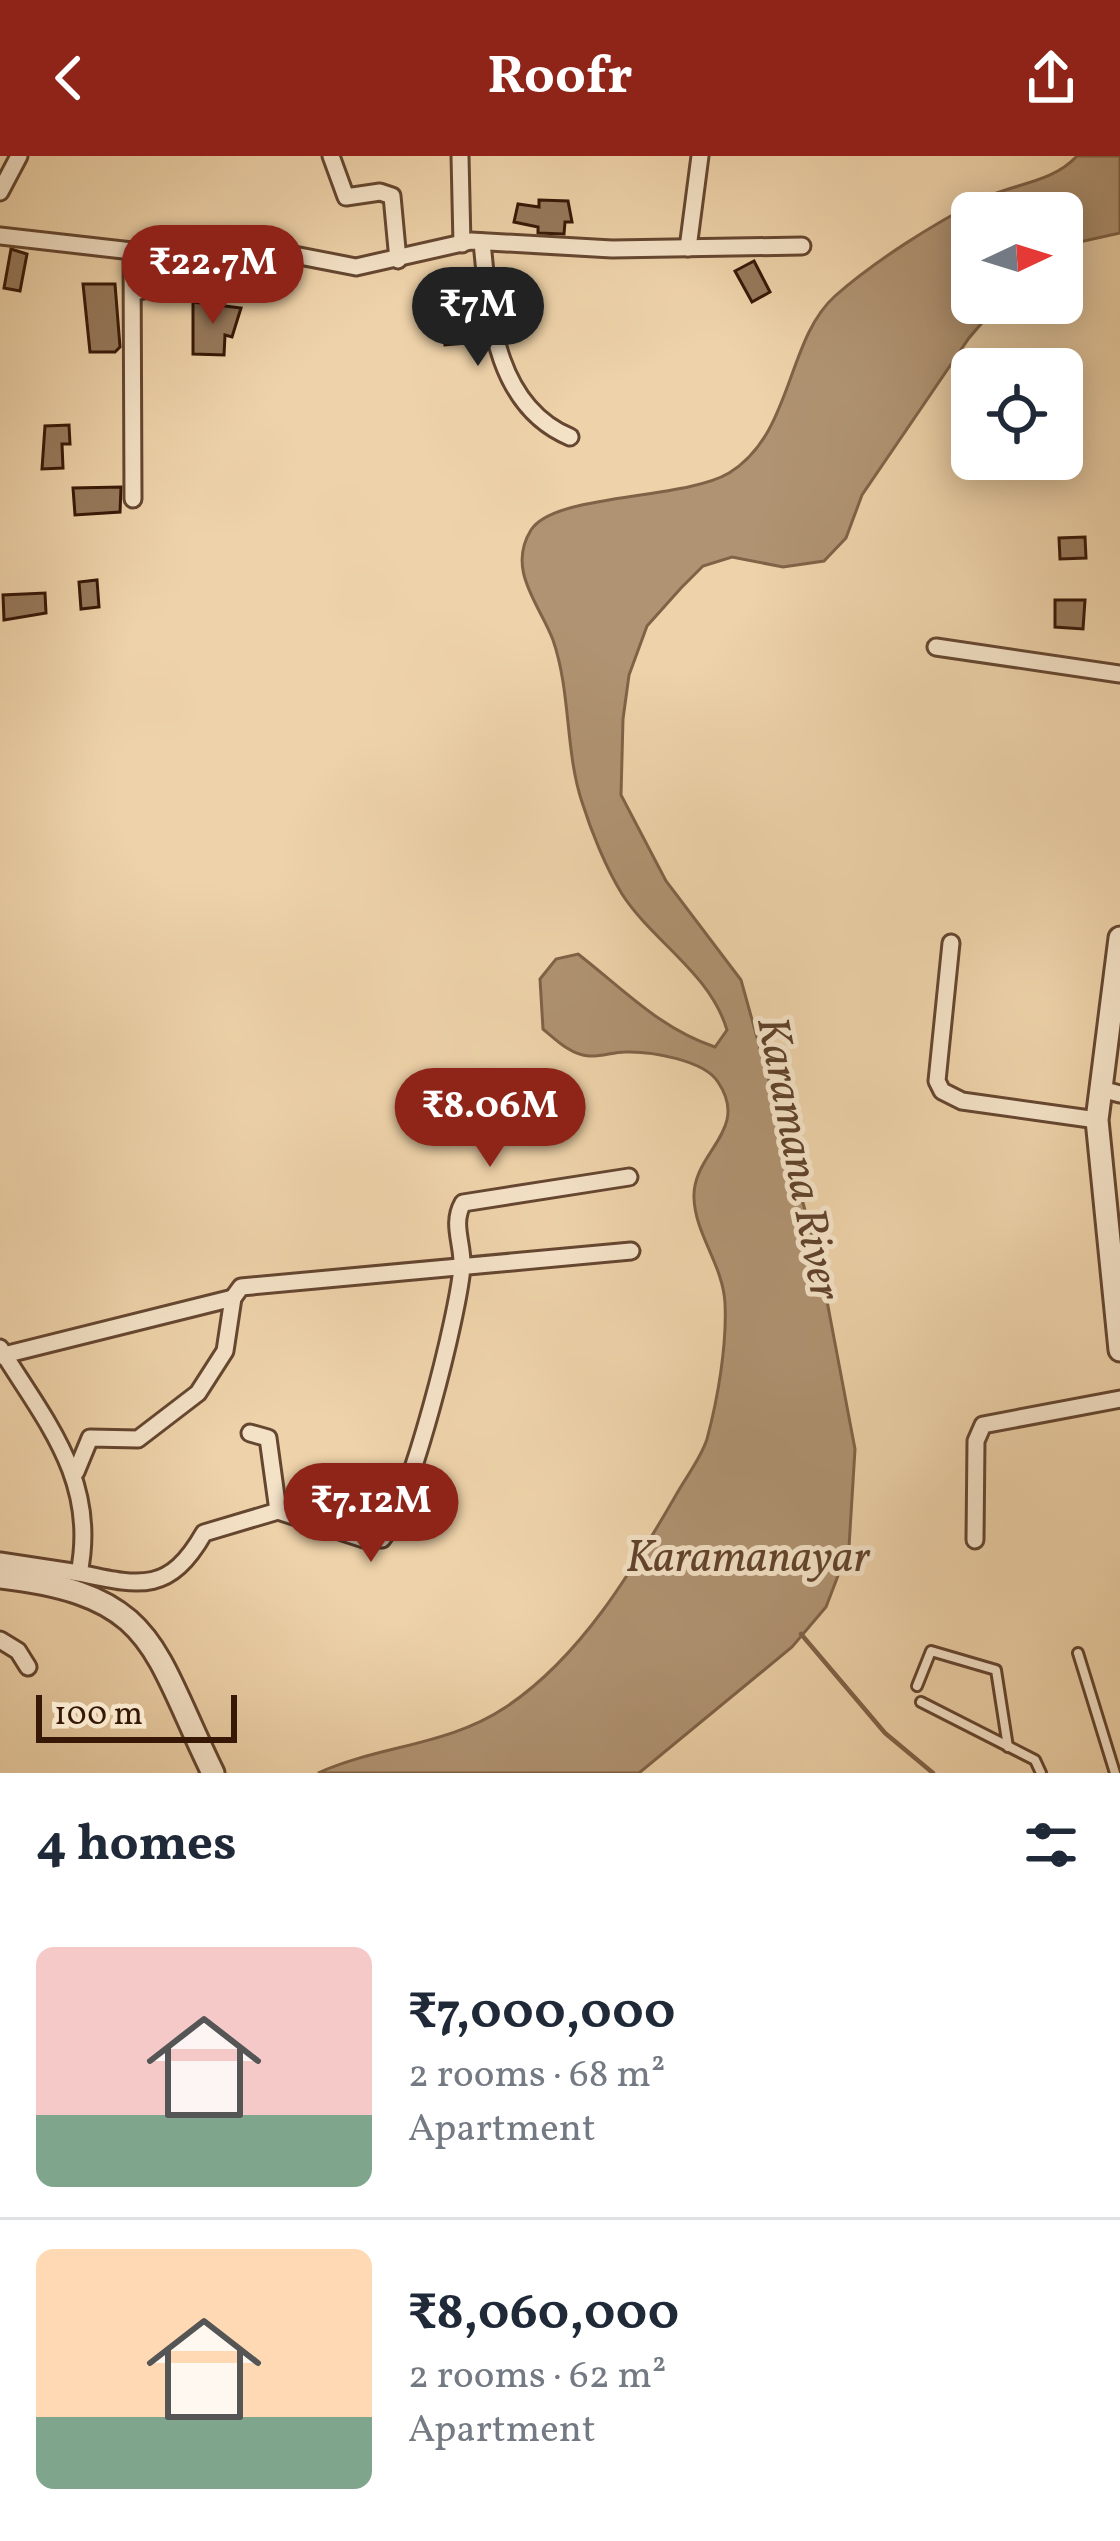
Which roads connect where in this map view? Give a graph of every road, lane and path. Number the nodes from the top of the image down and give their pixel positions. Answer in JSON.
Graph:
{"nodes":[{"id":1,"x":19,"y":156,"type":"edge"},
{"id":2,"x":331,"y":156,"type":"edge"},
{"id":3,"x":460,"y":156,"type":"edge"},
{"id":4,"x":700,"y":156,"type":"edge"},
{"id":5,"x":0,"y":192,"type":"edge"},
{"id":6,"x":0,"y":236,"type":"edge"},
{"id":7,"x":482,"y":242,"type":"junction"},
{"id":8,"x":462,"y":244,"type":"junction"},
{"id":9,"x":802,"y":246,"type":"dead end"},
{"id":10,"x":688,"y":248,"type":"junction"},
{"id":11,"x":398,"y":260,"type":"junction"},
{"id":12,"x":135,"y":292,"type":"junction"},
{"id":13,"x":570,"y":437,"type":"dead end"},
{"id":14,"x":133,"y":499,"type":"dead end"},
{"id":15,"x":936,"y":647,"type":"dead end"},
{"id":16,"x":1120,"y":674,"type":"edge"},
{"id":17,"x":1120,"y":938,"type":"edge"},
{"id":18,"x":951,"y":943,"type":"dead end"},
{"id":19,"x":1117,"y":991,"type":"edge"},
{"id":20,"x":1111,"y":1092,"type":"edge"},
{"id":21,"x":1097,"y":1120,"type":"junction"},
{"id":22,"x":629,"y":1177,"type":"dead end"},
{"id":23,"x":631,"y":1251,"type":"dead end"},
{"id":24,"x":462,"y":1269,"type":"junction"},
{"id":25,"x":233,"y":1298,"type":"junction"},
{"id":26,"x":1118,"y":1299,"type":"edge"},
{"id":27,"x":1120,"y":1350,"type":"edge"},
{"id":28,"x":2,"y":1354,"type":"edge"},
{"id":29,"x":1120,"y":1399,"type":"edge"},
{"id":30,"x":250,"y":1432,"type":"dead end"},
{"id":31,"x":76,"y":1472,"type":"junction"},
{"id":32,"x":278,"y":1511,"type":"junction"},
{"id":33,"x":974,"y":1540,"type":"dead end"},
{"id":34,"x":0,"y":1561,"type":"edge"},
{"id":35,"x":79,"y":1573,"type":"junction"},
{"id":36,"x":0,"y":1577,"type":"edge"},
{"id":37,"x":0,"y":1640,"type":"edge"},
{"id":38,"x":1078,"y":1653,"type":"dead end"},
{"id":39,"x":28,"y":1666,"type":"dead end"},
{"id":40,"x":917,"y":1686,"type":"dead end"},
{"id":41,"x":921,"y":1702,"type":"dead end"},
{"id":42,"x":1008,"y":1747,"type":"junction"},
{"id":43,"x":1111,"y":1772,"type":"edge"},
{"id":44,"x":212,"y":1773,"type":"edge"},
{"id":45,"x":1041,"y":1773,"type":"edge"}],
"edges":[{"from":1,"to":5,"type":"street"},
{"from":2,"to":11,"type":"street"},
{"from":3,"to":8,"type":"street"},
{"from":4,"to":10,"type":"street"},
{"from":6,"to":12,"type":"street"},
{"from":7,"to":8,"type":"street"},
{"from":7,"to":10,"type":"street"},
{"from":7,"to":13,"type":"street"},
{"from":8,"to":11,"type":"street"},
{"from":9,"to":10,"type":"street"},
{"from":11,"to":12,"type":"street"},
{"from":12,"to":14,"type":"street"},
{"from":15,"to":16,"type":"street"},
{"from":17,"to":19,"type":"street"},
{"from":18,"to":21,"type":"street"},
{"from":19,"to":20,"type":"street"},
{"from":20,"to":21,"type":"street"},
{"from":21,"to":26,"type":"street"},
{"from":22,"to":24,"type":"street"},
{"from":23,"to":24,"type":"street"},
{"from":24,"to":25,"type":"street"},
{"from":24,"to":32,"type":"street"},
{"from":25,"to":28,"type":"street"},
{"from":25,"to":31,"type":"street"},
{"from":26,"to":27,"type":"street"},
{"from":28,"to":31,"type":"street"},
{"from":29,"to":33,"type":"street"},
{"from":30,"to":32,"type":"street"},
{"from":31,"to":35,"type":"street"},
{"from":32,"to":35,"type":"street"},
{"from":34,"to":35,"type":"street"},
{"from":36,"to":44,"type":"street"},
{"from":37,"to":39,"type":"street"},
{"from":38,"to":43,"type":"lane"},
{"from":40,"to":42,"type":"lane"},
{"from":41,"to":42,"type":"lane"},
{"from":42,"to":45,"type":"lane"}]}
